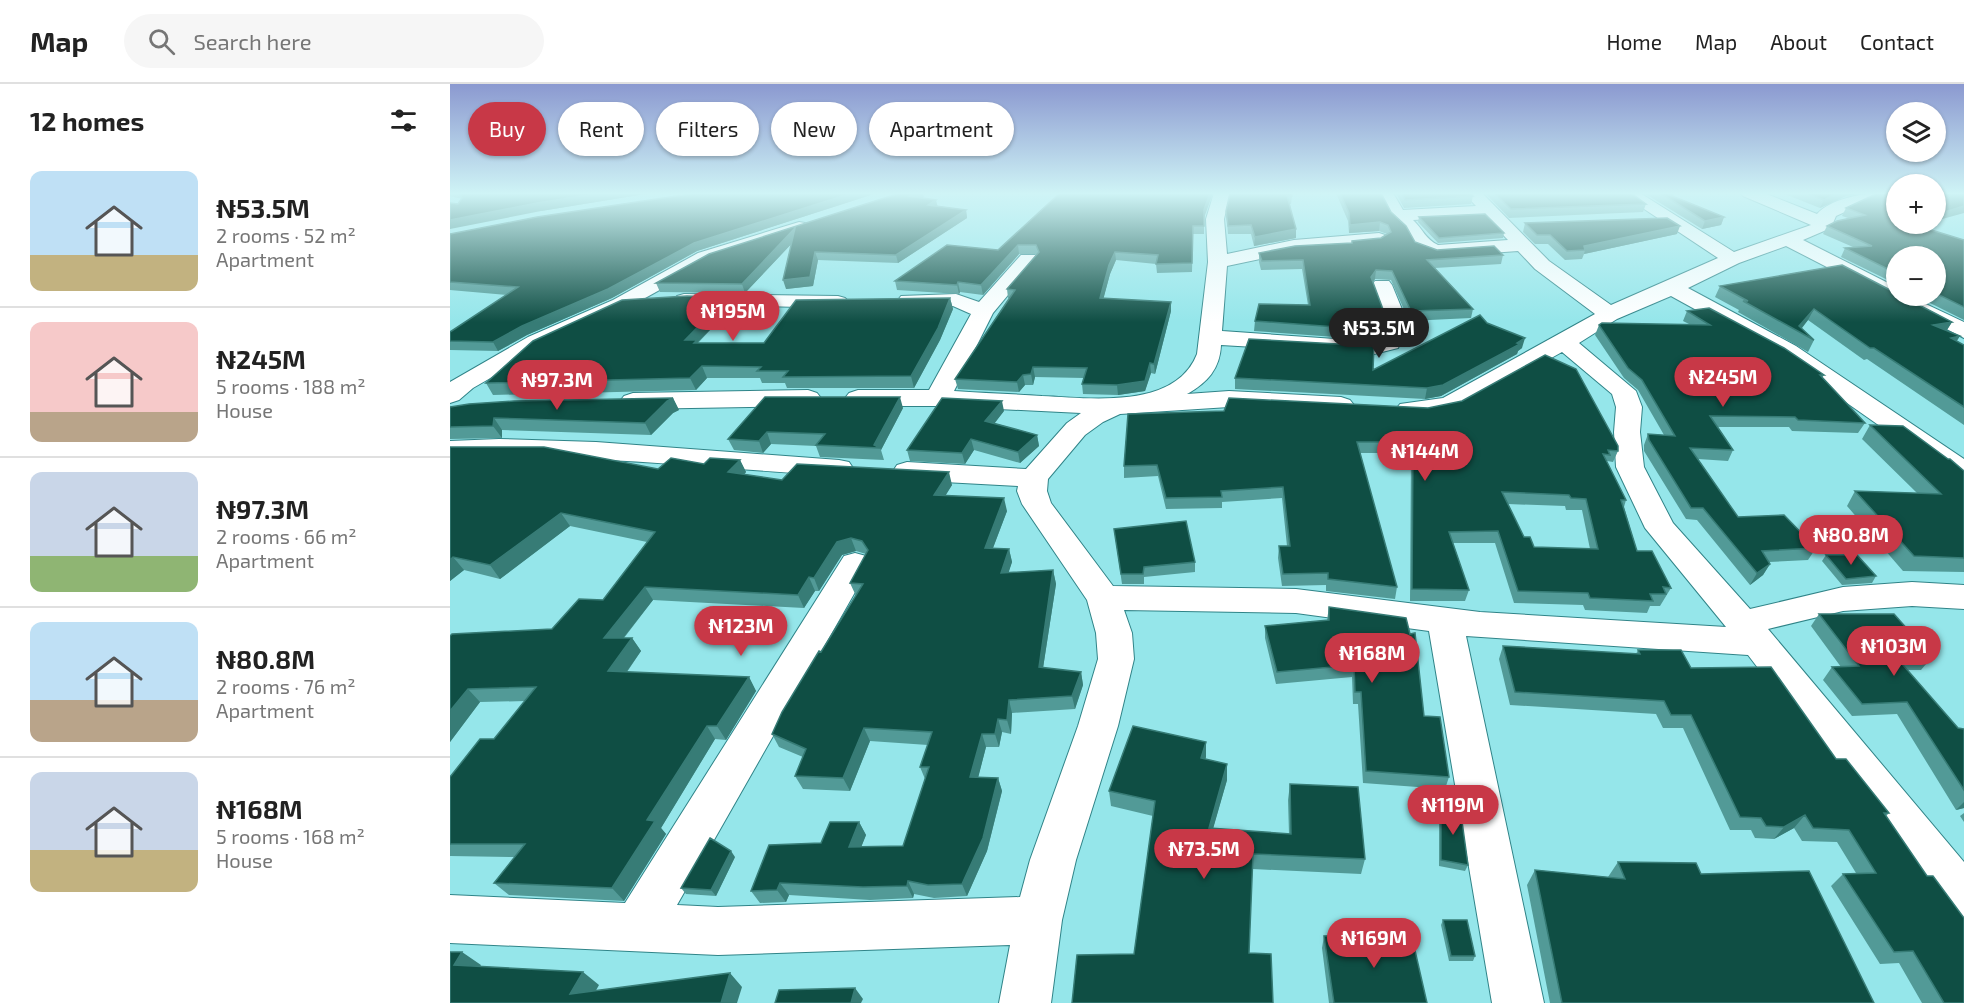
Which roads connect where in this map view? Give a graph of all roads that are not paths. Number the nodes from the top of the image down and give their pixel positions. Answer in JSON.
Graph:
{"nodes":[{"id":1,"x":767,"y":236,"type":"edge"},
{"id":2,"x":1216,"y":236,"type":"edge"},
{"id":3,"x":1417,"y":236,"type":"edge"},
{"id":4,"x":1514,"y":236,"type":"edge"},
{"id":5,"x":1696,"y":236,"type":"edge"},
{"id":6,"x":1794,"y":236,"type":"edge"},
{"id":7,"x":1379,"y":239,"type":"edge"},
{"id":8,"x":1786,"y":239,"type":"junction"},
{"id":9,"x":1524,"y":245,"type":"junction"},
{"id":10,"x":1028,"y":259,"type":"edge"},
{"id":11,"x":1732,"y":259,"type":"junction"},
{"id":12,"x":1218,"y":262,"type":"junction"},
{"id":13,"x":1382,"y":285,"type":"edge"},
{"id":14,"x":1672,"y":288,"type":"junction"},
{"id":15,"x":1886,"y":290,"type":"edge"},
{"id":16,"x":888,"y":301,"type":"edge"},
{"id":17,"x":853,"y":302,"type":"edge"},
{"id":18,"x":620,"y":304,"type":"junction"},
{"id":19,"x":1917,"y":306,"type":"edge"},
{"id":20,"x":983,"y":311,"type":"junction"},
{"id":21,"x":1609,"y":314,"type":"junction"},
{"id":22,"x":1964,"y":331,"type":"edge"},
{"id":23,"x":1211,"y":337,"type":"junction"},
{"id":24,"x":1564,"y":342,"type":"junction"},
{"id":25,"x":450,"y":395,"type":"edge"},
{"id":26,"x":938,"y":398,"type":"junction"},
{"id":27,"x":606,"y":401,"type":"edge"},
{"id":28,"x":477,"y":406,"type":"edge"},
{"id":29,"x":1359,"y":406,"type":"edge"},
{"id":30,"x":1115,"y":408,"type":"junction"},
{"id":31,"x":1393,"y":409,"type":"edge"},
{"id":32,"x":450,"y":411,"type":"edge"},
{"id":33,"x":450,"y":449,"type":"edge"},
{"id":34,"x":1964,"y":472,"type":"edge"},
{"id":35,"x":1035,"y":478,"type":"junction"},
{"id":36,"x":855,"y":564,"type":"dead end"},
{"id":37,"x":1964,"y":597,"type":"edge"},
{"id":38,"x":1103,"y":598,"type":"junction"},
{"id":39,"x":1445,"y":621,"type":"junction"},
{"id":40,"x":1750,"y":633,"type":"junction"},
{"id":41,"x":1964,"y":898,"type":"edge"},
{"id":42,"x":450,"y":919,"type":"edge"},
{"id":43,"x":1038,"y":920,"type":"junction"},
{"id":44,"x":636,"y":928,"type":"junction"},
{"id":45,"x":1025,"y":1003,"type":"edge"},
{"id":46,"x":1518,"y":1003,"type":"edge"}],
"edges":[{"from":1,"to":18,"type":"street"},
{"from":2,"to":12,"type":"street"},
{"from":3,"to":9,"type":"street"},
{"from":4,"to":9,"type":"street"},
{"from":5,"to":11,"type":"street"},
{"from":6,"to":8,"type":"street"},
{"from":7,"to":12,"type":"street"},
{"from":8,"to":11,"type":"street"},
{"from":8,"to":15,"type":"street"},
{"from":9,"to":21,"type":"street"},
{"from":10,"to":20,"type":"street"},
{"from":11,"to":14,"type":"street"},
{"from":12,"to":23,"type":"street"},
{"from":13,"to":23,"type":"street"},
{"from":14,"to":21,"type":"street"},
{"from":14,"to":34,"type":"street"},
{"from":16,"to":20,"type":"street"},
{"from":17,"to":18,"type":"street"},
{"from":18,"to":25,"type":"street"},
{"from":19,"to":22,"type":"street"},
{"from":20,"to":26,"type":"street"},
{"from":21,"to":24,"type":"street"},
{"from":23,"to":30,"type":"street"},
{"from":24,"to":31,"type":"street"},
{"from":24,"to":40,"type":"street"},
{"from":26,"to":27,"type":"street"},
{"from":26,"to":30,"type":"street"},
{"from":28,"to":32,"type":"street"},
{"from":29,"to":30,"type":"street"},
{"from":30,"to":35,"type":"street"},
{"from":33,"to":35,"type":"street"},
{"from":35,"to":38,"type":"street"},
{"from":36,"to":44,"type":"street"},
{"from":37,"to":40,"type":"street"},
{"from":38,"to":39,"type":"street"},
{"from":38,"to":43,"type":"street"},
{"from":39,"to":40,"type":"street"},
{"from":39,"to":46,"type":"street"},
{"from":40,"to":41,"type":"street"},
{"from":42,"to":44,"type":"street"},
{"from":43,"to":44,"type":"street"},
{"from":43,"to":45,"type":"street"}]}
